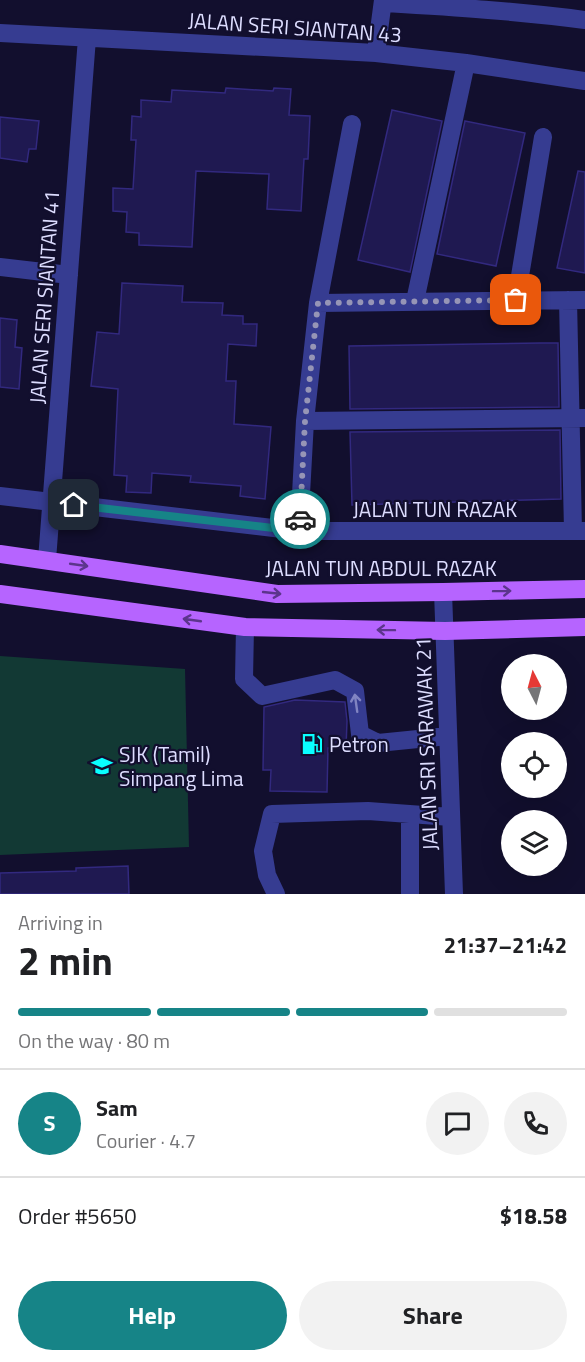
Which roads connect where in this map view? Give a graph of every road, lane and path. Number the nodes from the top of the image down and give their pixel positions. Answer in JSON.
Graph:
{"nodes":[{"id":1,"x":383,"y":2,"type":"edge"},
{"id":2,"x":585,"y":20,"type":"edge"},
{"id":3,"x":0,"y":33,"type":"edge"},
{"id":4,"x":87,"y":38,"type":"junction"},
{"id":5,"x":376,"y":53,"type":"junction"},
{"id":6,"x":466,"y":63,"type":"junction"},
{"id":7,"x":585,"y":81,"type":"edge"},
{"id":8,"x":352,"y":124,"type":"dead end"},
{"id":9,"x":543,"y":138,"type":"dead end"},
{"id":10,"x":0,"y":267,"type":"edge"},
{"id":11,"x":69,"y":274,"type":"junction"},
{"id":12,"x":516,"y":300,"type":"junction"},
{"id":13,"x":577,"y":300,"type":"edge"},
{"id":14,"x":415,"y":301,"type":"junction"},
{"id":15,"x":318,"y":303,"type":"junction"},
{"id":16,"x":578,"y":418,"type":"edge"},
{"id":17,"x":305,"y":421,"type":"junction"},
{"id":18,"x":0,"y":496,"type":"edge"},
{"id":19,"x":51,"y":502,"type":"junction"},
{"id":20,"x":299,"y":531,"type":"junction"},
{"id":21,"x":579,"y":531,"type":"edge"},
{"id":22,"x":0,"y":554,"type":"edge"},
{"id":23,"x":47,"y":560,"type":"junction"},
{"id":24,"x":585,"y":589,"type":"edge"},
{"id":25,"x":443,"y":592,"type":"junction"},
{"id":26,"x":0,"y":594,"type":"edge"},
{"id":27,"x":245,"y":627,"type":"junction"},
{"id":28,"x":585,"y":627,"type":"edge"},
{"id":29,"x":445,"y":631,"type":"junction"},
{"id":30,"x":448,"y":736,"type":"junction"},
{"id":31,"x":410,"y":814,"type":"junction"},
{"id":32,"x":451,"y":817,"type":"junction"},
{"id":33,"x":276,"y":894,"type":"edge"},
{"id":34,"x":410,"y":894,"type":"edge"},
{"id":35,"x":454,"y":894,"type":"edge"}],
"edges":[{"from":1,"to":2,"type":"street","name":"JALAN SERI SIANTAN 43"},
{"from":1,"to":5,"type":"street"},
{"from":3,"to":4,"type":"street","name":"JALAN SERI SIANTAN 43"},
{"from":4,"to":5,"type":"street","name":"JALAN SERI SIANTAN 43"},
{"from":4,"to":11,"type":"street","name":"JALAN SERI SIANTAN 41"},
{"from":5,"to":6,"type":"street","name":"JALAN SERI SIANTAN 43"},
{"from":6,"to":7,"type":"street","name":"JALAN SERI SIANTAN 43"},
{"from":6,"to":14,"type":"street"},
{"from":8,"to":15,"type":"street"},
{"from":9,"to":12,"type":"street"},
{"from":10,"to":11,"type":"street"},
{"from":11,"to":19,"type":"street","name":"JALAN SERI SIANTAN 41"},
{"from":12,"to":13,"type":"street"},
{"from":12,"to":14,"type":"street"},
{"from":13,"to":16,"type":"street"},
{"from":14,"to":15,"type":"street"},
{"from":15,"to":17,"type":"street"},
{"from":16,"to":17,"type":"street"},
{"from":16,"to":21,"type":"street"},
{"from":17,"to":20,"type":"street"},
{"from":18,"to":19,"type":"street","name":"JALAN TUN RAZAK"},
{"from":19,"to":20,"type":"street","name":"JALAN TUN RAZAK"},
{"from":19,"to":23,"type":"street","name":"JALAN SERI SIANTAN 41"},
{"from":20,"to":21,"type":"street","name":"JALAN TUN RAZAK"},
{"from":22,"to":23,"type":"main road","name":"JALAN TUN ABDUL RAZAK"},
{"from":23,"to":25,"type":"main road","name":"JALAN TUN ABDUL RAZAK","one_way":true},
{"from":25,"to":24,"type":"main road","name":"JALAN TUN ABDUL RAZAK","one_way":true},
{"from":25,"to":29,"type":"street","name":"JALAN SRI SARAWAK 21"},
{"from":27,"to":26,"type":"main road","one_way":true},
{"from":29,"to":27,"type":"main road","one_way":true},
{"from":30,"to":27,"type":"street","one_way":true},
{"from":28,"to":29,"type":"main road"},
{"from":29,"to":30,"type":"street","name":"JALAN SRI SARAWAK 21"},
{"from":30,"to":32,"type":"street","name":"JALAN SRI SARAWAK 21"},
{"from":31,"to":32,"type":"street"},
{"from":31,"to":33,"type":"street"},
{"from":31,"to":34,"type":"street"},
{"from":32,"to":35,"type":"street","name":"JALAN SRI SARAWAK 21"}]}
